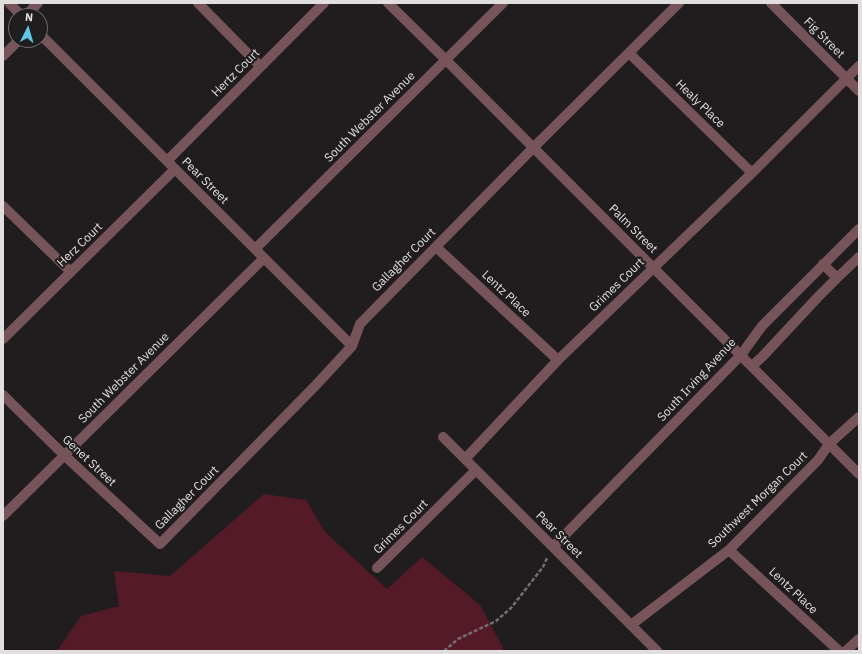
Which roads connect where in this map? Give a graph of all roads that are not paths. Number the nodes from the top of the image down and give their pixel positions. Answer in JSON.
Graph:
{"nodes":[{"id":1,"x":198,"y":3,"type":"edge"},
{"id":2,"x":324,"y":3,"type":"edge"},
{"id":3,"x":388,"y":3,"type":"edge"},
{"id":4,"x":503,"y":3,"type":"edge"},
{"id":5,"x":679,"y":3,"type":"edge"},
{"id":6,"x":771,"y":3,"type":"edge"},
{"id":7,"x":48,"y":42,"type":"edge"},
{"id":8,"x":11,"y":48,"type":"edge"},
{"id":9,"x":629,"y":53,"type":"junction"},
{"id":10,"x":3,"y":56,"type":"edge"},
{"id":11,"x":446,"y":60,"type":"junction"},
{"id":12,"x":260,"y":66,"type":"junction"},
{"id":13,"x":859,"y":66,"type":"edge"},
{"id":14,"x":846,"y":78,"type":"junction"},
{"id":15,"x":859,"y":91,"type":"edge"},
{"id":16,"x":533,"y":148,"type":"junction"},
{"id":17,"x":167,"y":161,"type":"junction"},
{"id":18,"x":175,"y":169,"type":"junction"},
{"id":19,"x":752,"y":173,"type":"junction"},
{"id":20,"x":3,"y":206,"type":"edge"},
{"id":21,"x":859,"y":229,"type":"edge"},
{"id":22,"x":436,"y":247,"type":"junction"},
{"id":23,"x":255,"y":249,"type":"junction"},
{"id":24,"x":264,"y":258,"type":"junction"},
{"id":25,"x":859,"y":258,"type":"edge"},
{"id":26,"x":823,"y":264,"type":"junction"},
{"id":27,"x":654,"y":268,"type":"junction"},
{"id":28,"x":71,"y":272,"type":"junction"},
{"id":29,"x":837,"y":278,"type":"junction"},
{"id":30,"x":3,"y":340,"type":"edge"},
{"id":31,"x":352,"y":346,"type":"junction"},
{"id":32,"x":741,"y":355,"type":"junction"},
{"id":33,"x":558,"y":360,"type":"junction"},
{"id":34,"x":752,"y":366,"type":"junction"},
{"id":35,"x":3,"y":395,"type":"edge"},
{"id":36,"x":859,"y":417,"type":"edge"},
{"id":37,"x":443,"y":436,"type":"dead end"},
{"id":38,"x":829,"y":444,"type":"junction"},
{"id":39,"x":64,"y":455,"type":"junction"},
{"id":40,"x":465,"y":459,"type":"junction"},
{"id":41,"x":476,"y":470,"type":"junction"},
{"id":42,"x":859,"y":474,"type":"edge"},
{"id":43,"x":3,"y":516,"type":"edge"},
{"id":44,"x":160,"y":544,"type":"joint"},
{"id":45,"x":553,"y":547,"type":"junction"},
{"id":46,"x":729,"y":550,"type":"junction"},
{"id":47,"x":378,"y":568,"type":"dead end"},
{"id":48,"x":631,"y":625,"type":"junction"},
{"id":49,"x":859,"y":639,"type":"edge"},
{"id":50,"x":657,"y":651,"type":"edge"},
{"id":51,"x":839,"y":651,"type":"edge"},
{"id":52,"x":846,"y":651,"type":"edge"}],
"edges":[{"from":1,"to":12,"type":"street"},
{"from":2,"to":12,"type":"street","name":"Hertz Court"},
{"from":3,"to":11,"type":"street","name":"Palm Street"},
{"from":4,"to":11,"type":"street","name":"South Webster Avenue"},
{"from":5,"to":9,"type":"street","name":"Gallagher Court"},
{"from":6,"to":14,"type":"street","name":"Fig Street"},
{"from":7,"to":17,"type":"street","name":"Pear Street"},
{"from":8,"to":10,"type":"street"},
{"from":9,"to":16,"type":"street","name":"Gallagher Court"},
{"from":9,"to":19,"type":"street","name":"Healy Place"},
{"from":11,"to":16,"type":"street","name":"Palm Street"},
{"from":11,"to":23,"type":"street","name":"South Webster Avenue"},
{"from":12,"to":17,"type":"street","name":"Hertz Court"},
{"from":13,"to":14,"type":"street","name":"Grimes Court"},
{"from":14,"to":15,"type":"street","name":"Fig Street"},
{"from":14,"to":19,"type":"street","name":"Grimes Court"},
{"from":16,"to":22,"type":"street","name":"Gallagher Court"},
{"from":16,"to":27,"type":"street","name":"Palm Street"},
{"from":17,"to":18,"type":"street","name":"Pear Street"},
{"from":18,"to":23,"type":"street","name":"Pear Street"},
{"from":18,"to":28,"type":"street","name":"Herz Court"},
{"from":19,"to":27,"type":"street","name":"Grimes Court"},
{"from":20,"to":28,"type":"street"},
{"from":21,"to":26,"type":"street","name":"South Irving Avenue"},
{"from":22,"to":31,"type":"street","name":"Gallagher Court"},
{"from":22,"to":33,"type":"street","name":"Lentz Place"},
{"from":23,"to":24,"type":"street","name":"Pear Street"},
{"from":24,"to":31,"type":"street","name":"Pear Street"},
{"from":24,"to":39,"type":"street","name":"South Webster Avenue"},
{"from":25,"to":29,"type":"street"},
{"from":26,"to":29,"type":"street"},
{"from":26,"to":32,"type":"street","name":"South Irving Avenue"},
{"from":27,"to":32,"type":"street","name":"Palm Street"},
{"from":27,"to":33,"type":"street","name":"Grimes Court"},
{"from":28,"to":30,"type":"street","name":"Herz Court"},
{"from":29,"to":34,"type":"street"},
{"from":31,"to":44,"type":"street","name":"Gallagher Court"},
{"from":32,"to":34,"type":"street","name":"Palm Street"},
{"from":32,"to":45,"type":"street","name":"South Irving Avenue"},
{"from":33,"to":40,"type":"street","name":"Grimes Court"},
{"from":34,"to":38,"type":"street","name":"Palm Street"},
{"from":35,"to":39,"type":"street","name":"Genet Street"},
{"from":36,"to":38,"type":"street","name":"Southwest Morgan Court"},
{"from":37,"to":40,"type":"street","name":"Pear Street"},
{"from":38,"to":42,"type":"street","name":"Palm Street"},
{"from":38,"to":46,"type":"street","name":"Southwest Morgan Court"},
{"from":39,"to":43,"type":"street","name":"South Webster Avenue"},
{"from":39,"to":44,"type":"street","name":"Genet Street"},
{"from":40,"to":41,"type":"street","name":"Pear Street"},
{"from":41,"to":45,"type":"street","name":"Pear Street"},
{"from":41,"to":47,"type":"street","name":"Grimes Court"},
{"from":45,"to":48,"type":"street","name":"Pear Street"},
{"from":46,"to":48,"type":"street","name":"Southwest Morgan Court"},
{"from":46,"to":51,"type":"street","name":"Lentz Place"},
{"from":48,"to":50,"type":"street","name":"Pear Street"},
{"from":49,"to":52,"type":"street"}]}
